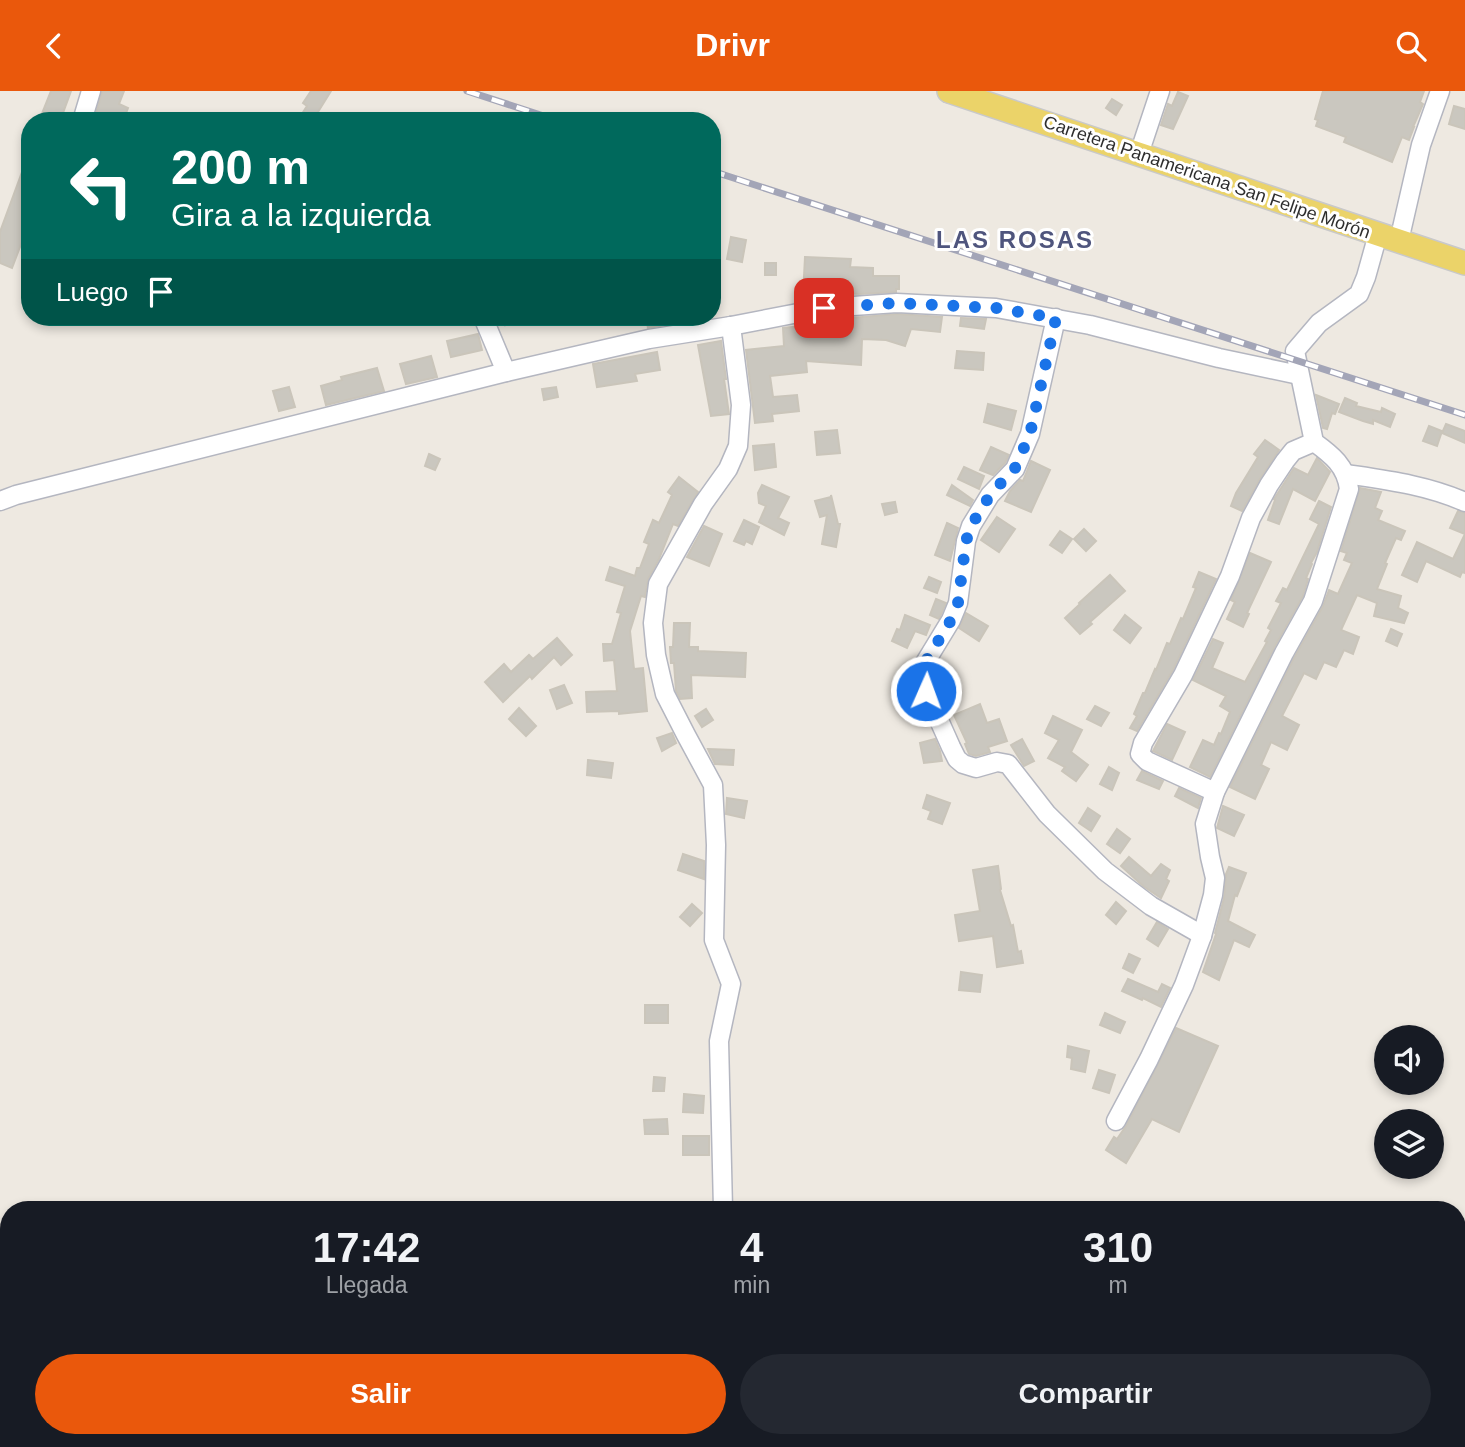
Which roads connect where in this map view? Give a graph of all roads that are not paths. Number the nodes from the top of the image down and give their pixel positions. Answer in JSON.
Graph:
{"nodes":[{"id":1,"x":91,"y":91,"type":"edge"},
{"id":2,"x":949,"y":91,"type":"edge"},
{"id":3,"x":1160,"y":91,"type":"edge"},
{"id":4,"x":1440,"y":91,"type":"edge"},
{"id":5,"x":85,"y":112,"type":"edge"},
{"id":6,"x":1139,"y":154,"type":"junction"},
{"id":7,"x":1389,"y":238,"type":"junction"},
{"id":8,"x":1465,"y":263,"type":"edge"},
{"id":9,"x":1056,"y":318,"type":"junction"},
{"id":10,"x":487,"y":326,"type":"edge"},
{"id":11,"x":731,"y":326,"type":"junction"},
{"id":12,"x":506,"y":372,"type":"junction"},
{"id":13,"x":1299,"y":375,"type":"junction"},
{"id":14,"x":1314,"y":442,"type":"junction"},
{"id":15,"x":1346,"y":474,"type":"junction"},
{"id":16,"x":0,"y":501,"type":"edge"},
{"id":17,"x":1465,"y":502,"type":"edge"},
{"id":18,"x":1215,"y":792,"type":"junction"},
{"id":19,"x":1202,"y":936,"type":"junction"},
{"id":20,"x":1116,"y":1121,"type":"dead end"},
{"id":21,"x":723,"y":1201,"type":"edge"}],
"edges":[{"from":1,"to":5,"type":"street"},
{"from":2,"to":6,"type":"main road","name":"Carretera Panamericana San Felipe Morón"},
{"from":3,"to":6,"type":"street"},
{"from":4,"to":7,"type":"street"},
{"from":6,"to":7,"type":"main road","name":"Carretera Panamericana San Felipe Morón"},
{"from":7,"to":8,"type":"main road","name":"Carretera Panamericana San Felipe Morón"},
{"from":7,"to":13,"type":"street"},
{"from":9,"to":11,"type":"street"},
{"from":9,"to":13,"type":"street"},
{"from":9,"to":19,"type":"street"},
{"from":10,"to":12,"type":"street"},
{"from":11,"to":12,"type":"street"},
{"from":11,"to":21,"type":"street"},
{"from":12,"to":16,"type":"street"},
{"from":13,"to":14,"type":"street"},
{"from":14,"to":15,"type":"street"},
{"from":14,"to":18,"type":"street"},
{"from":15,"to":17,"type":"street"},
{"from":15,"to":18,"type":"street"},
{"from":18,"to":19,"type":"street"},
{"from":19,"to":20,"type":"street"}]}
